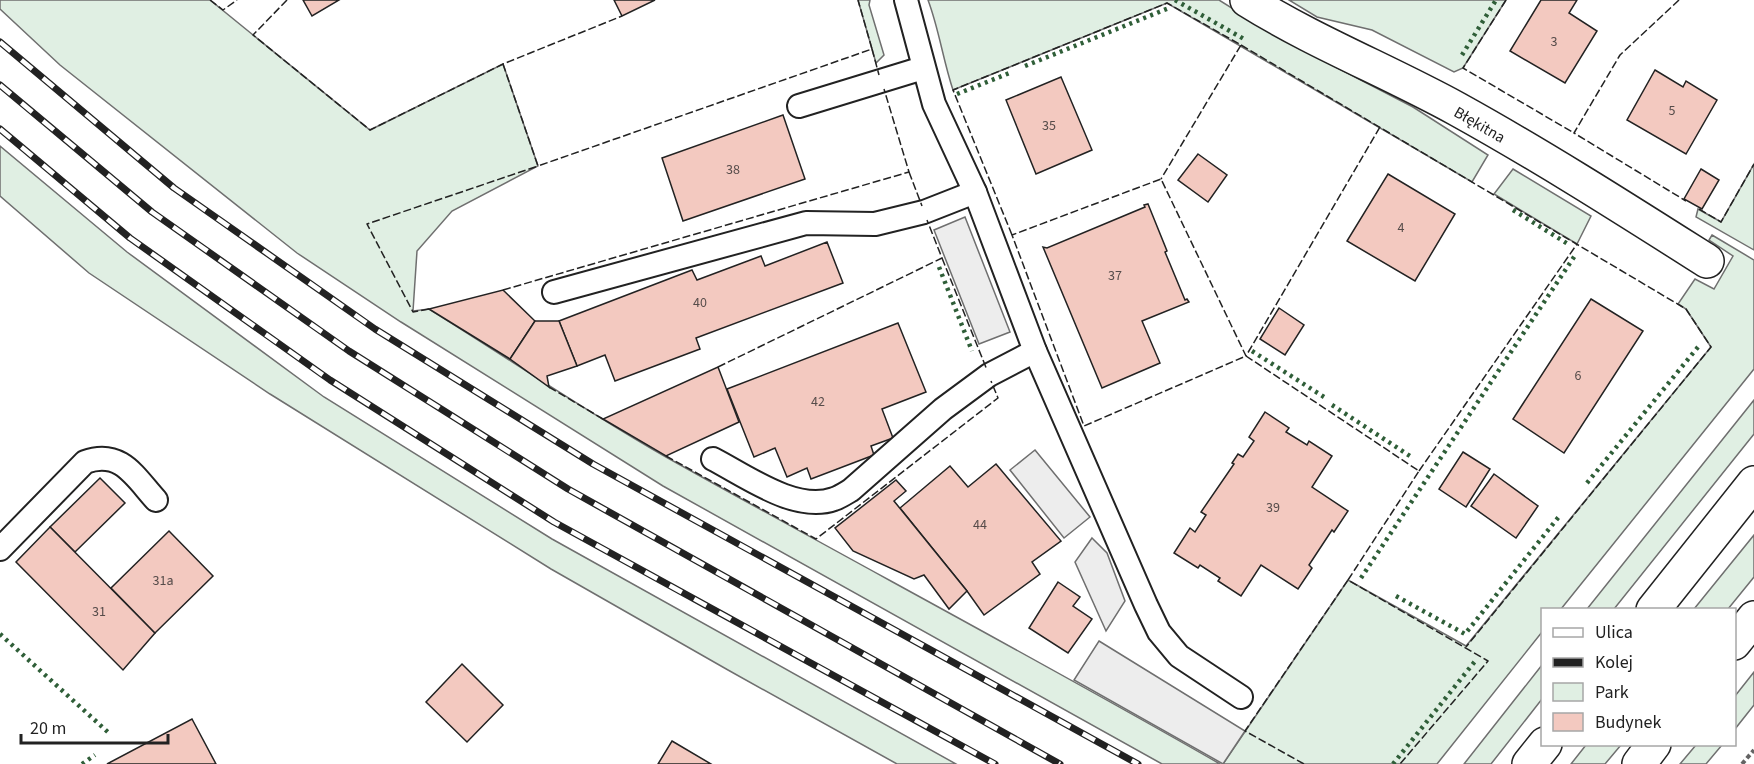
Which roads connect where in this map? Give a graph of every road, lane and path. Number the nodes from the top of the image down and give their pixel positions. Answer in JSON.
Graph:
{"nodes":[{"id":1,"x":906,"y":0,"type":"edge"},
{"id":2,"x":1247,"y":0,"type":"edge"},
{"id":3,"x":923,"y":68,"type":"junction"},
{"id":4,"x":799,"y":105,"type":"dead end"},
{"id":5,"x":975,"y":192,"type":"junction"},
{"id":6,"x":1707,"y":261,"type":"dead end"},
{"id":7,"x":554,"y":292,"type":"dead end"},
{"id":8,"x":1035,"y":351,"type":"junction"},
{"id":9,"x":713,"y":459,"type":"dead end"},
{"id":10,"x":1754,"y":483,"type":"edge"},
{"id":11,"x":156,"y":500,"type":"dead end"},
{"id":12,"x":0,"y":549,"type":"edge"},
{"id":13,"x":1654,"y":608,"type":"edge"},
{"id":14,"x":1754,"y":618,"type":"edge"},
{"id":15,"x":1736,"y":640,"type":"edge"},
{"id":16,"x":1240,"y":697,"type":"dead end"},
{"id":17,"x":1543,"y":746,"type":"edge"},
{"id":18,"x":1652,"y":746,"type":"edge"},
{"id":19,"x":1754,"y":750,"type":"edge"},
{"id":20,"x":1529,"y":764,"type":"edge"},
{"id":21,"x":1638,"y":764,"type":"edge"},
{"id":22,"x":1742,"y":764,"type":"edge"}],
"edges":[{"from":1,"to":3,"type":"lane"},
{"from":2,"to":6,"type":"street","name":"Błękitna"},
{"from":3,"to":4,"type":"lane"},
{"from":3,"to":5,"type":"lane"},
{"from":5,"to":7,"type":"lane"},
{"from":5,"to":8,"type":"lane"},
{"from":8,"to":9,"type":"lane"},
{"from":8,"to":16,"type":"lane"},
{"from":10,"to":13,"type":"street"},
{"from":11,"to":12,"type":"lane"},
{"from":14,"to":15,"type":"street"},
{"from":17,"to":20,"type":"street"},
{"from":18,"to":21,"type":"street"},
{"from":19,"to":22,"type":"path"}]}
